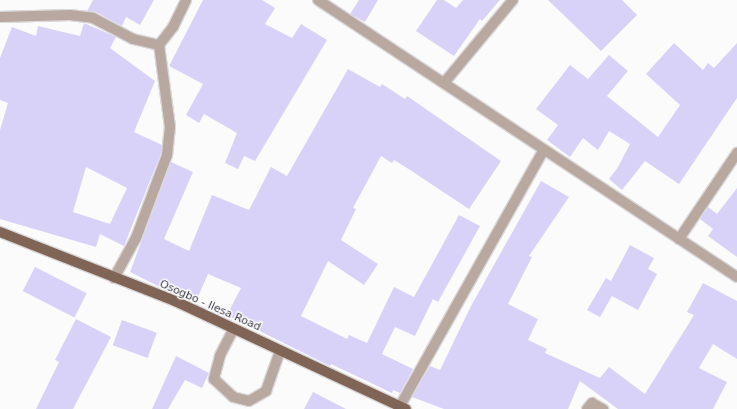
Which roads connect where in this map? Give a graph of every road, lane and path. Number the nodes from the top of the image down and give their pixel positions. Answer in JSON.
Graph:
{"nodes":[{"id":1,"x":186,"y":0,"type":"edge"},
{"id":2,"x":318,"y":0,"type":"edge"},
{"id":3,"x":513,"y":0,"type":"edge"},
{"id":4,"x":0,"y":17,"type":"edge"},
{"id":5,"x":159,"y":45,"type":"junction"},
{"id":6,"x":444,"y":83,"type":"junction"},
{"id":7,"x":543,"y":151,"type":"junction"},
{"id":8,"x":737,"y":153,"type":"edge"},
{"id":9,"x":0,"y":232,"type":"edge"},
{"id":10,"x":679,"y":239,"type":"junction"},
{"id":11,"x":737,"y":277,"type":"edge"},
{"id":12,"x":114,"y":278,"type":"junction"},
{"id":13,"x":233,"y":330,"type":"junction"},
{"id":14,"x":280,"y":351,"type":"junction"},
{"id":15,"x":403,"y":408,"type":"edge"},
{"id":16,"x":587,"y":409,"type":"edge"},
{"id":17,"x":602,"y":409,"type":"edge"}],
"edges":[{"from":1,"to":5,"type":"street"},
{"from":2,"to":6,"type":"street"},
{"from":3,"to":6,"type":"street"},
{"from":4,"to":5,"type":"street"},
{"from":5,"to":12,"type":"street"},
{"from":6,"to":7,"type":"street"},
{"from":7,"to":10,"type":"street"},
{"from":7,"to":15,"type":"street"},
{"from":8,"to":10,"type":"street"},
{"from":9,"to":12,"type":"main road","name":"Osogbo - Ilesa Road"},
{"from":10,"to":11,"type":"street"},
{"from":12,"to":13,"type":"main road","name":"Osogbo - Ilesa Road"},
{"from":13,"to":14,"type":"main road","name":"Osogbo - Ilesa Road"},
{"from":13,"to":14,"type":"street"},
{"from":14,"to":15,"type":"main road","name":"Osogbo - Ilesa Road"},
{"from":16,"to":17,"type":"street"}]}
